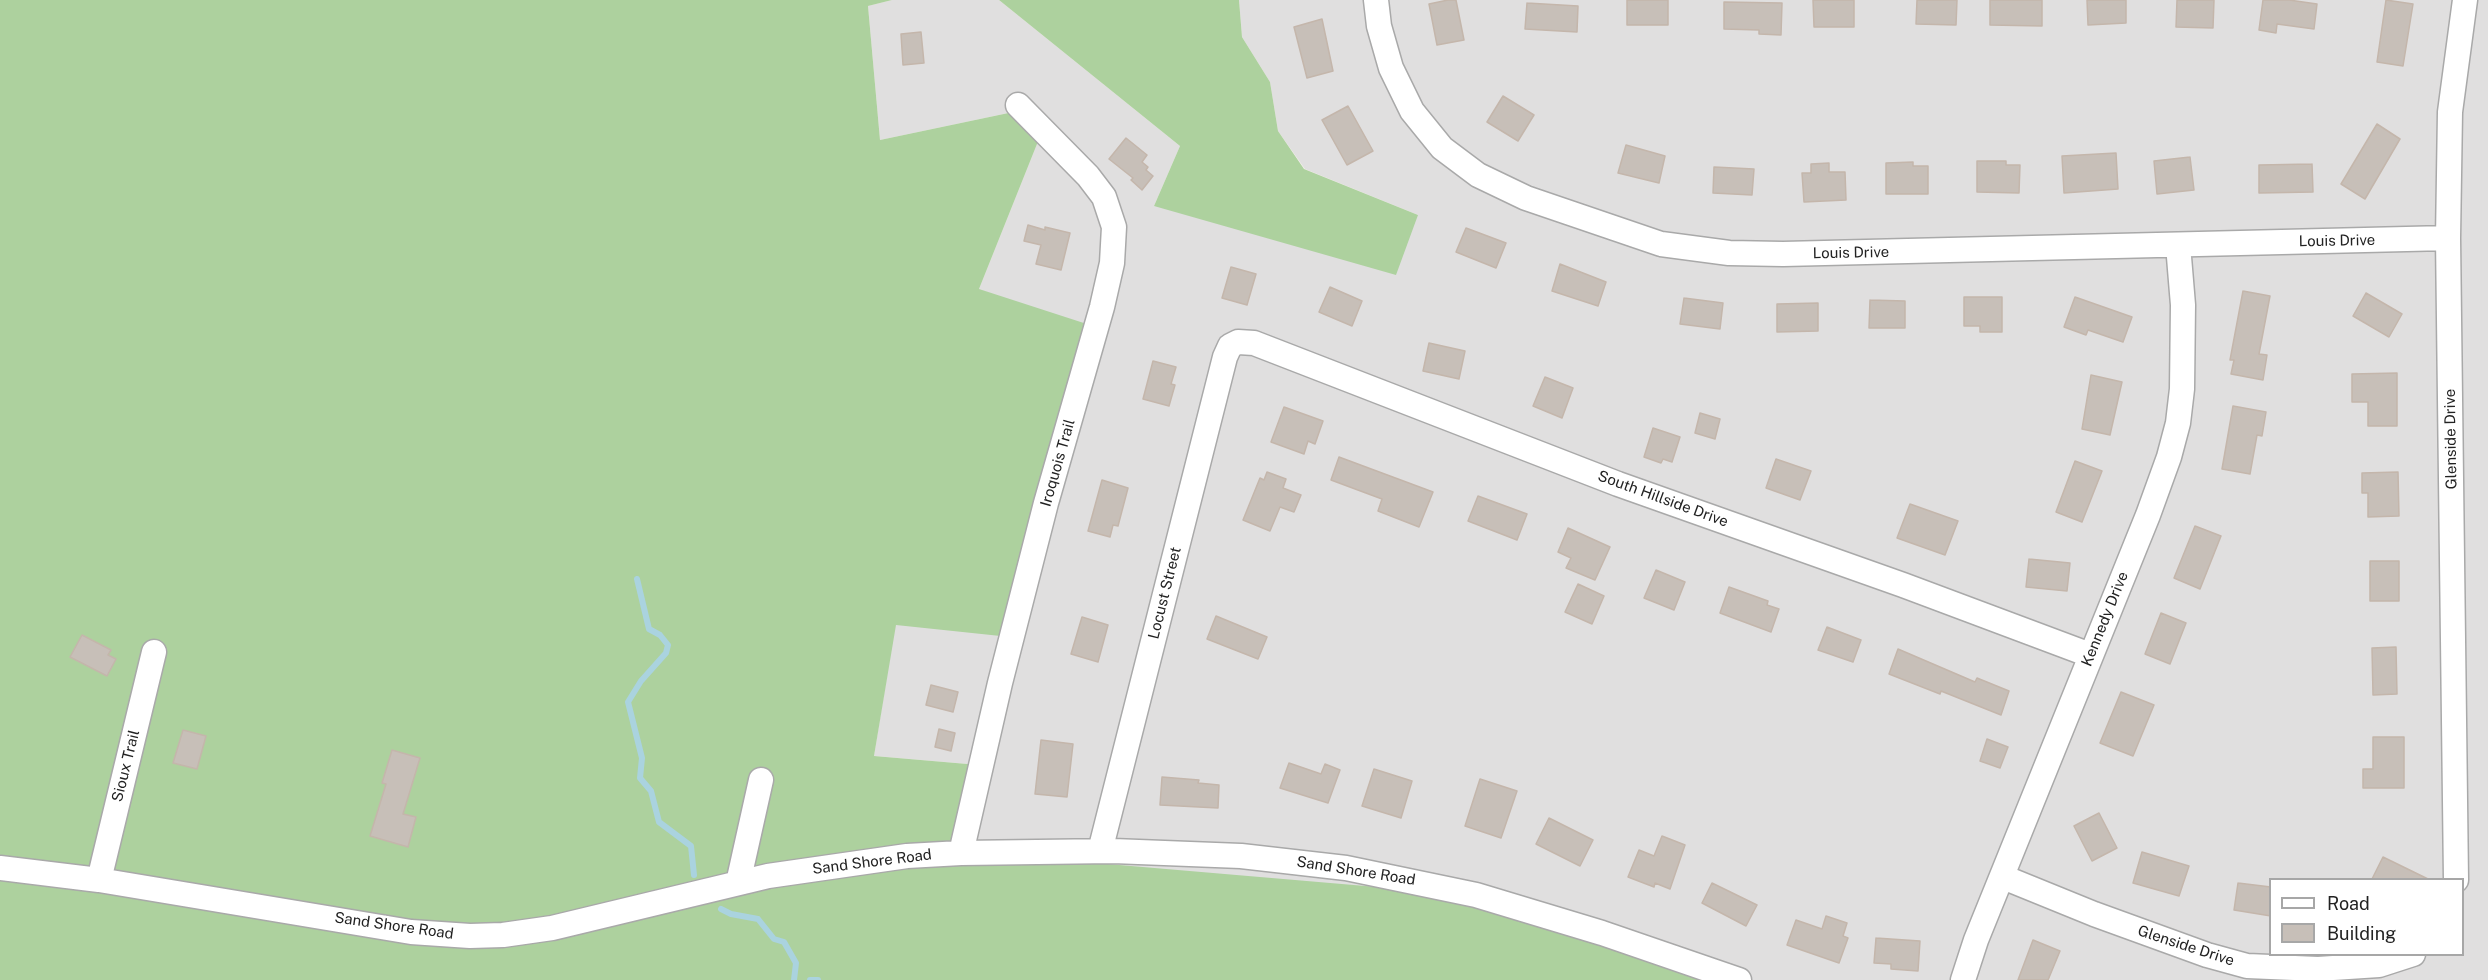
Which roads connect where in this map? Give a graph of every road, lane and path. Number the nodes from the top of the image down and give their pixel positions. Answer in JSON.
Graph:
{"nodes":[{"id":1,"x":1376,"y":0,"type":"edge"},
{"id":2,"x":2465,"y":0,"type":"edge"},
{"id":3,"x":1018,"y":105,"type":"dead end"},
{"id":4,"x":2448,"y":238,"type":"junction"},
{"id":5,"x":2178,"y":245,"type":"junction"},
{"id":6,"x":1238,"y":342,"type":"joint"},
{"id":7,"x":154,"y":652,"type":"dead end"},
{"id":8,"x":2090,"y":655,"type":"junction"},
{"id":9,"x":761,"y":780,"type":"dead end"},
{"id":10,"x":1100,"y":851,"type":"junction"},
{"id":11,"x":961,"y":853,"type":"junction"},
{"id":12,"x":0,"y":868,"type":"edge"},
{"id":13,"x":2003,"y":877,"type":"junction"},
{"id":14,"x":2456,"y":878,"type":"edge"},
{"id":15,"x":99,"y":880,"type":"junction"},
{"id":16,"x":737,"y":883,"type":"junction"},
{"id":17,"x":2407,"y":956,"type":"edge"},
{"id":18,"x":1738,"y":980,"type":"edge"},
{"id":19,"x":1963,"y":980,"type":"edge"}],
"edges":[{"from":1,"to":5,"type":"street","name":"Louis Drive"},
{"from":2,"to":4,"type":"street","name":"Glenside Drive"},
{"from":3,"to":11,"type":"street","name":"Iroquois Trail"},
{"from":4,"to":5,"type":"street","name":"Louis Drive"},
{"from":4,"to":14,"type":"street","name":"Glenside Drive"},
{"from":5,"to":8,"type":"street","name":"Kennedy Drive"},
{"from":6,"to":8,"type":"street","name":"South Hillside Drive"},
{"from":6,"to":10,"type":"street","name":"Locust Street"},
{"from":7,"to":15,"type":"street","name":"Sioux Trail"},
{"from":8,"to":13,"type":"street","name":"Kennedy Drive"},
{"from":9,"to":16,"type":"street"},
{"from":10,"to":11,"type":"street","name":"Sand Shore Road"},
{"from":10,"to":18,"type":"street","name":"Sand Shore Road"},
{"from":11,"to":16,"type":"street","name":"Sand Shore Road"},
{"from":12,"to":15,"type":"street","name":"Sand Shore Road"},
{"from":13,"to":17,"type":"street","name":"Glenside Drive"},
{"from":13,"to":19,"type":"street","name":"Kennedy Drive"},
{"from":15,"to":16,"type":"street","name":"Sand Shore Road"}]}
